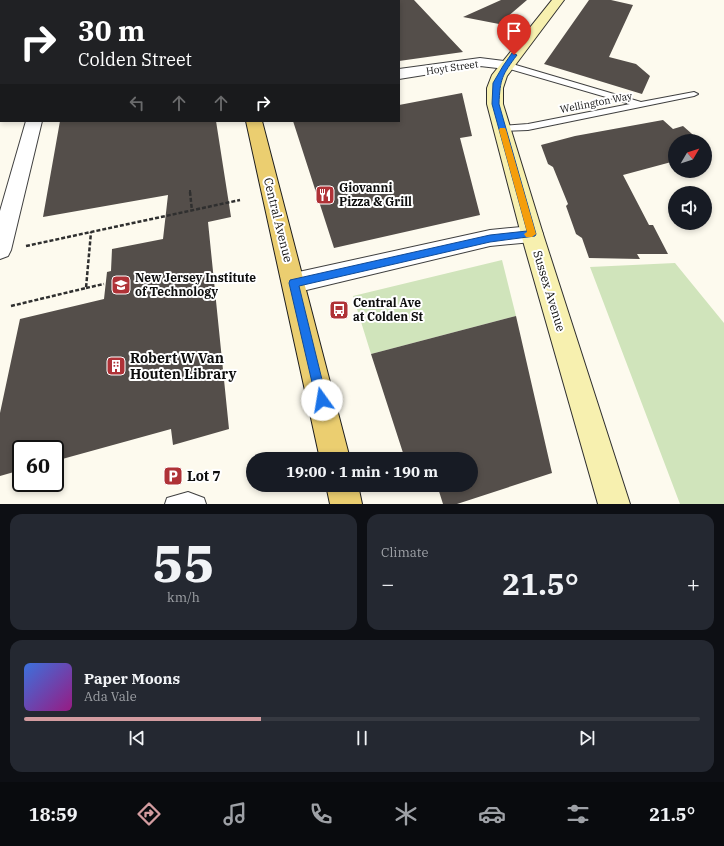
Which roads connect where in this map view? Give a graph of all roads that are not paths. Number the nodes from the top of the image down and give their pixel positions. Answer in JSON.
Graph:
{"nodes":[{"id":1,"x":558,"y":0,"type":"edge"},
{"id":2,"x":506,"y":66,"type":"junction"},
{"id":3,"x":400,"y":74,"type":"edge"},
{"id":4,"x":694,"y":94,"type":"dead end"},
{"id":5,"x":640,"y":105,"type":"junction"},
{"id":6,"x":34,"y":122,"type":"edge"},
{"id":7,"x":254,"y":122,"type":"edge"},
{"id":8,"x":502,"y":128,"type":"junction"},
{"id":9,"x":532,"y":234,"type":"junction"},
{"id":10,"x":0,"y":250,"type":"edge"},
{"id":11,"x":294,"y":283,"type":"junction"},
{"id":12,"x":333,"y":452,"type":"edge"},
{"id":13,"x":343,"y":492,"type":"edge"},
{"id":14,"x":173,"y":504,"type":"edge"},
{"id":15,"x":198,"y":504,"type":"edge"},
{"id":16,"x":346,"y":504,"type":"edge"},
{"id":17,"x":614,"y":504,"type":"edge"}],
"edges":[{"from":1,"to":2,"type":"street","name":"Sussex Avenue"},
{"from":2,"to":3,"type":"street","name":"Hoyt Street"},
{"from":2,"to":5,"type":"lane"},
{"from":2,"to":8,"type":"street","name":"Sussex Avenue"},
{"from":4,"to":5,"type":"lane","name":"Wellington Way"},
{"from":5,"to":8,"type":"lane","name":"Wellington Way"},
{"from":6,"to":10,"type":"street"},
{"from":7,"to":11,"type":"main road","name":"Central Avenue"},
{"from":8,"to":9,"type":"street","name":"Sussex Avenue"},
{"from":9,"to":11,"type":"street"},
{"from":9,"to":17,"type":"street","name":"Sussex Avenue"},
{"from":11,"to":12,"type":"main road","name":"Central Avenue"},
{"from":13,"to":16,"type":"main road"},
{"from":14,"to":15,"type":"lane"}]}
